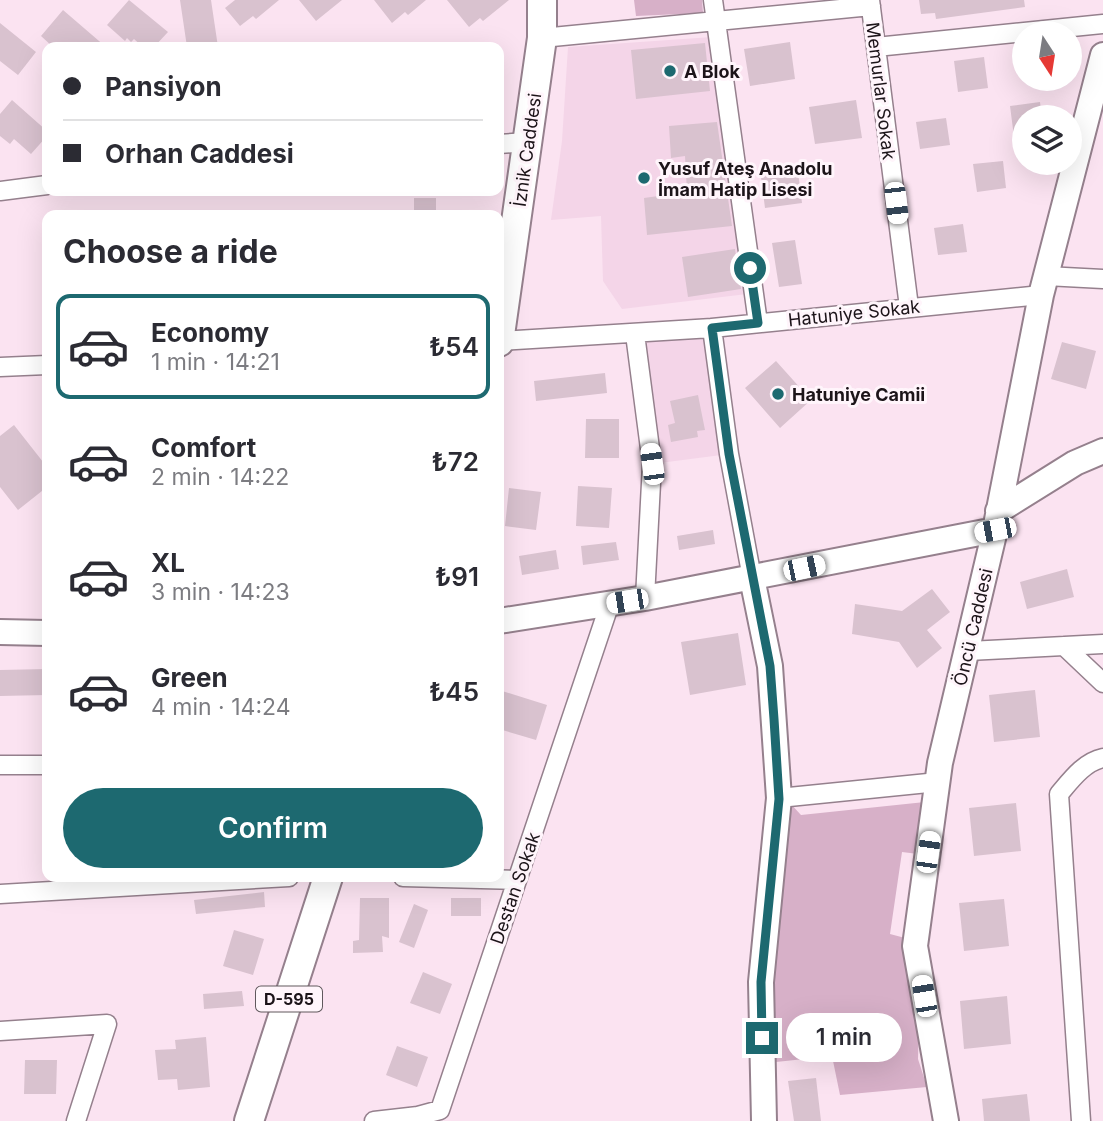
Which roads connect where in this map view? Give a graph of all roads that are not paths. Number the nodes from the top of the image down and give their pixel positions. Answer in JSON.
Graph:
{"nodes":[{"id":1,"x":542,"y":0,"type":"edge"},
{"id":2,"x":713,"y":0,"type":"edge"},
{"id":3,"x":870,"y":3,"type":"edge"},
{"id":4,"x":716,"y":20,"type":"junction"},
{"id":5,"x":1103,"y":24,"type":"edge"},
{"id":6,"x":542,"y":38,"type":"junction"},
{"id":7,"x":876,"y":47,"type":"junction"},
{"id":8,"x":1103,"y":55,"type":"edge"},
{"id":9,"x":1095,"y":113,"type":"edge"},
{"id":10,"x":528,"y":142,"type":"junction"},
{"id":11,"x":504,"y":144,"type":"edge"},
{"id":12,"x":42,"y":186,"type":"edge"},
{"id":13,"x":0,"y":191,"type":"edge"},
{"id":14,"x":1103,"y":279,"type":"edge"},
{"id":15,"x":1044,"y":285,"type":"junction"},
{"id":16,"x":504,"y":307,"type":"edge"},
{"id":17,"x":909,"y":307,"type":"junction"},
{"id":18,"x":758,"y":323,"type":"junction"},
{"id":19,"x":712,"y":328,"type":"junction"},
{"id":20,"x":635,"y":334,"type":"junction"},
{"id":21,"x":504,"y":341,"type":"edge"},
{"id":22,"x":42,"y":365,"type":"edge"},
{"id":23,"x":0,"y":367,"type":"edge"},
{"id":24,"x":1103,"y":451,"type":"edge"},
{"id":25,"x":996,"y":520,"type":"junction"},
{"id":26,"x":752,"y":578,"type":"junction"},
{"id":27,"x":645,"y":598,"type":"junction"},
{"id":28,"x":610,"y":603,"type":"junction"},
{"id":29,"x":504,"y":620,"type":"edge"},
{"id":30,"x":0,"y":632,"type":"edge"},
{"id":31,"x":42,"y":633,"type":"edge"},
{"id":32,"x":1103,"y":644,"type":"edge"},
{"id":33,"x":1064,"y":646,"type":"junction"},
{"id":34,"x":968,"y":651,"type":"junction"},
{"id":35,"x":1103,"y":683,"type":"edge"},
{"id":36,"x":1103,"y":758,"type":"edge"},
{"id":37,"x":0,"y":765,"type":"edge"},
{"id":38,"x":42,"y":765,"type":"edge"},
{"id":39,"x":938,"y":782,"type":"junction"},
{"id":40,"x":779,"y":799,"type":"junction"},
{"id":41,"x":504,"y":880,"type":"edge"},
{"id":42,"x":517,"y":880,"type":"junction"},
{"id":43,"x":95,"y":882,"type":"edge"},
{"id":44,"x":326,"y":882,"type":"edge"},
{"id":45,"x":64,"y":883,"type":"edge"},
{"id":46,"x":0,"y":894,"type":"edge"},
{"id":47,"x":0,"y":1031,"type":"edge"},
{"id":48,"x":76,"y":1121,"type":"edge"},
{"id":49,"x":249,"y":1121,"type":"edge"},
{"id":50,"x":374,"y":1121,"type":"edge"},
{"id":51,"x":764,"y":1121,"type":"edge"},
{"id":52,"x":946,"y":1121,"type":"edge"},
{"id":53,"x":1081,"y":1121,"type":"edge"}],
"edges":[{"from":1,"to":6,"type":"main road","name":"İznik Caddesi"},
{"from":2,"to":4,"type":"street"},
{"from":3,"to":4,"type":"street"},
{"from":3,"to":7,"type":"street","name":"Memurlar Sokak"},
{"from":4,"to":6,"type":"street"},
{"from":4,"to":18,"type":"street"},
{"from":5,"to":7,"type":"street"},
{"from":6,"to":10,"type":"main road","name":"İznik Caddesi"},
{"from":7,"to":17,"type":"street","name":"Memurlar Sokak"},
{"from":8,"to":9,"type":"street","name":"Öncü Caddesi"},
{"from":9,"to":15,"type":"street","name":"Öncü Caddesi"},
{"from":10,"to":11,"type":"street"},
{"from":10,"to":16,"type":"main road","name":"İznik Caddesi"},
{"from":12,"to":13,"type":"street"},
{"from":14,"to":15,"type":"street","name":"Hatuniye Sokak"},
{"from":15,"to":17,"type":"street","name":"Hatuniye Sokak"},
{"from":15,"to":25,"type":"street","name":"Öncü Caddesi"},
{"from":17,"to":18,"type":"street","name":"Hatuniye Sokak"},
{"from":18,"to":19,"type":"street","name":"Hatuniye Sokak"},
{"from":19,"to":20,"type":"street","name":"Hatuniye Sokak"},
{"from":19,"to":26,"type":"street"},
{"from":20,"to":21,"type":"street","name":"Hatuniye Sokak"},
{"from":20,"to":27,"type":"street"},
{"from":22,"to":23,"type":"street"},
{"from":24,"to":25,"type":"street"},
{"from":25,"to":26,"type":"street"},
{"from":25,"to":34,"type":"street","name":"Öncü Caddesi"},
{"from":26,"to":27,"type":"street"},
{"from":26,"to":40,"type":"street"},
{"from":27,"to":28,"type":"street"},
{"from":28,"to":29,"type":"street"},
{"from":28,"to":42,"type":"street","name":"Destan Sokak"},
{"from":30,"to":31,"type":"street"},
{"from":32,"to":33,"type":"street"},
{"from":33,"to":34,"type":"street"},
{"from":33,"to":35,"type":"street"},
{"from":34,"to":39,"type":"street","name":"Öncü Caddesi"},
{"from":36,"to":53,"type":"street"},
{"from":37,"to":38,"type":"street"},
{"from":39,"to":40,"type":"street"},
{"from":39,"to":52,"type":"street","name":"Öncü Caddesi"},
{"from":40,"to":51,"type":"street"},
{"from":41,"to":42,"type":"street"},
{"from":42,"to":50,"type":"street","name":"Destan Sokak"},
{"from":43,"to":45,"type":"street"},
{"from":44,"to":49,"type":"main road","number":"D-595"},
{"from":45,"to":46,"type":"street"},
{"from":47,"to":48,"type":"street"}]}
